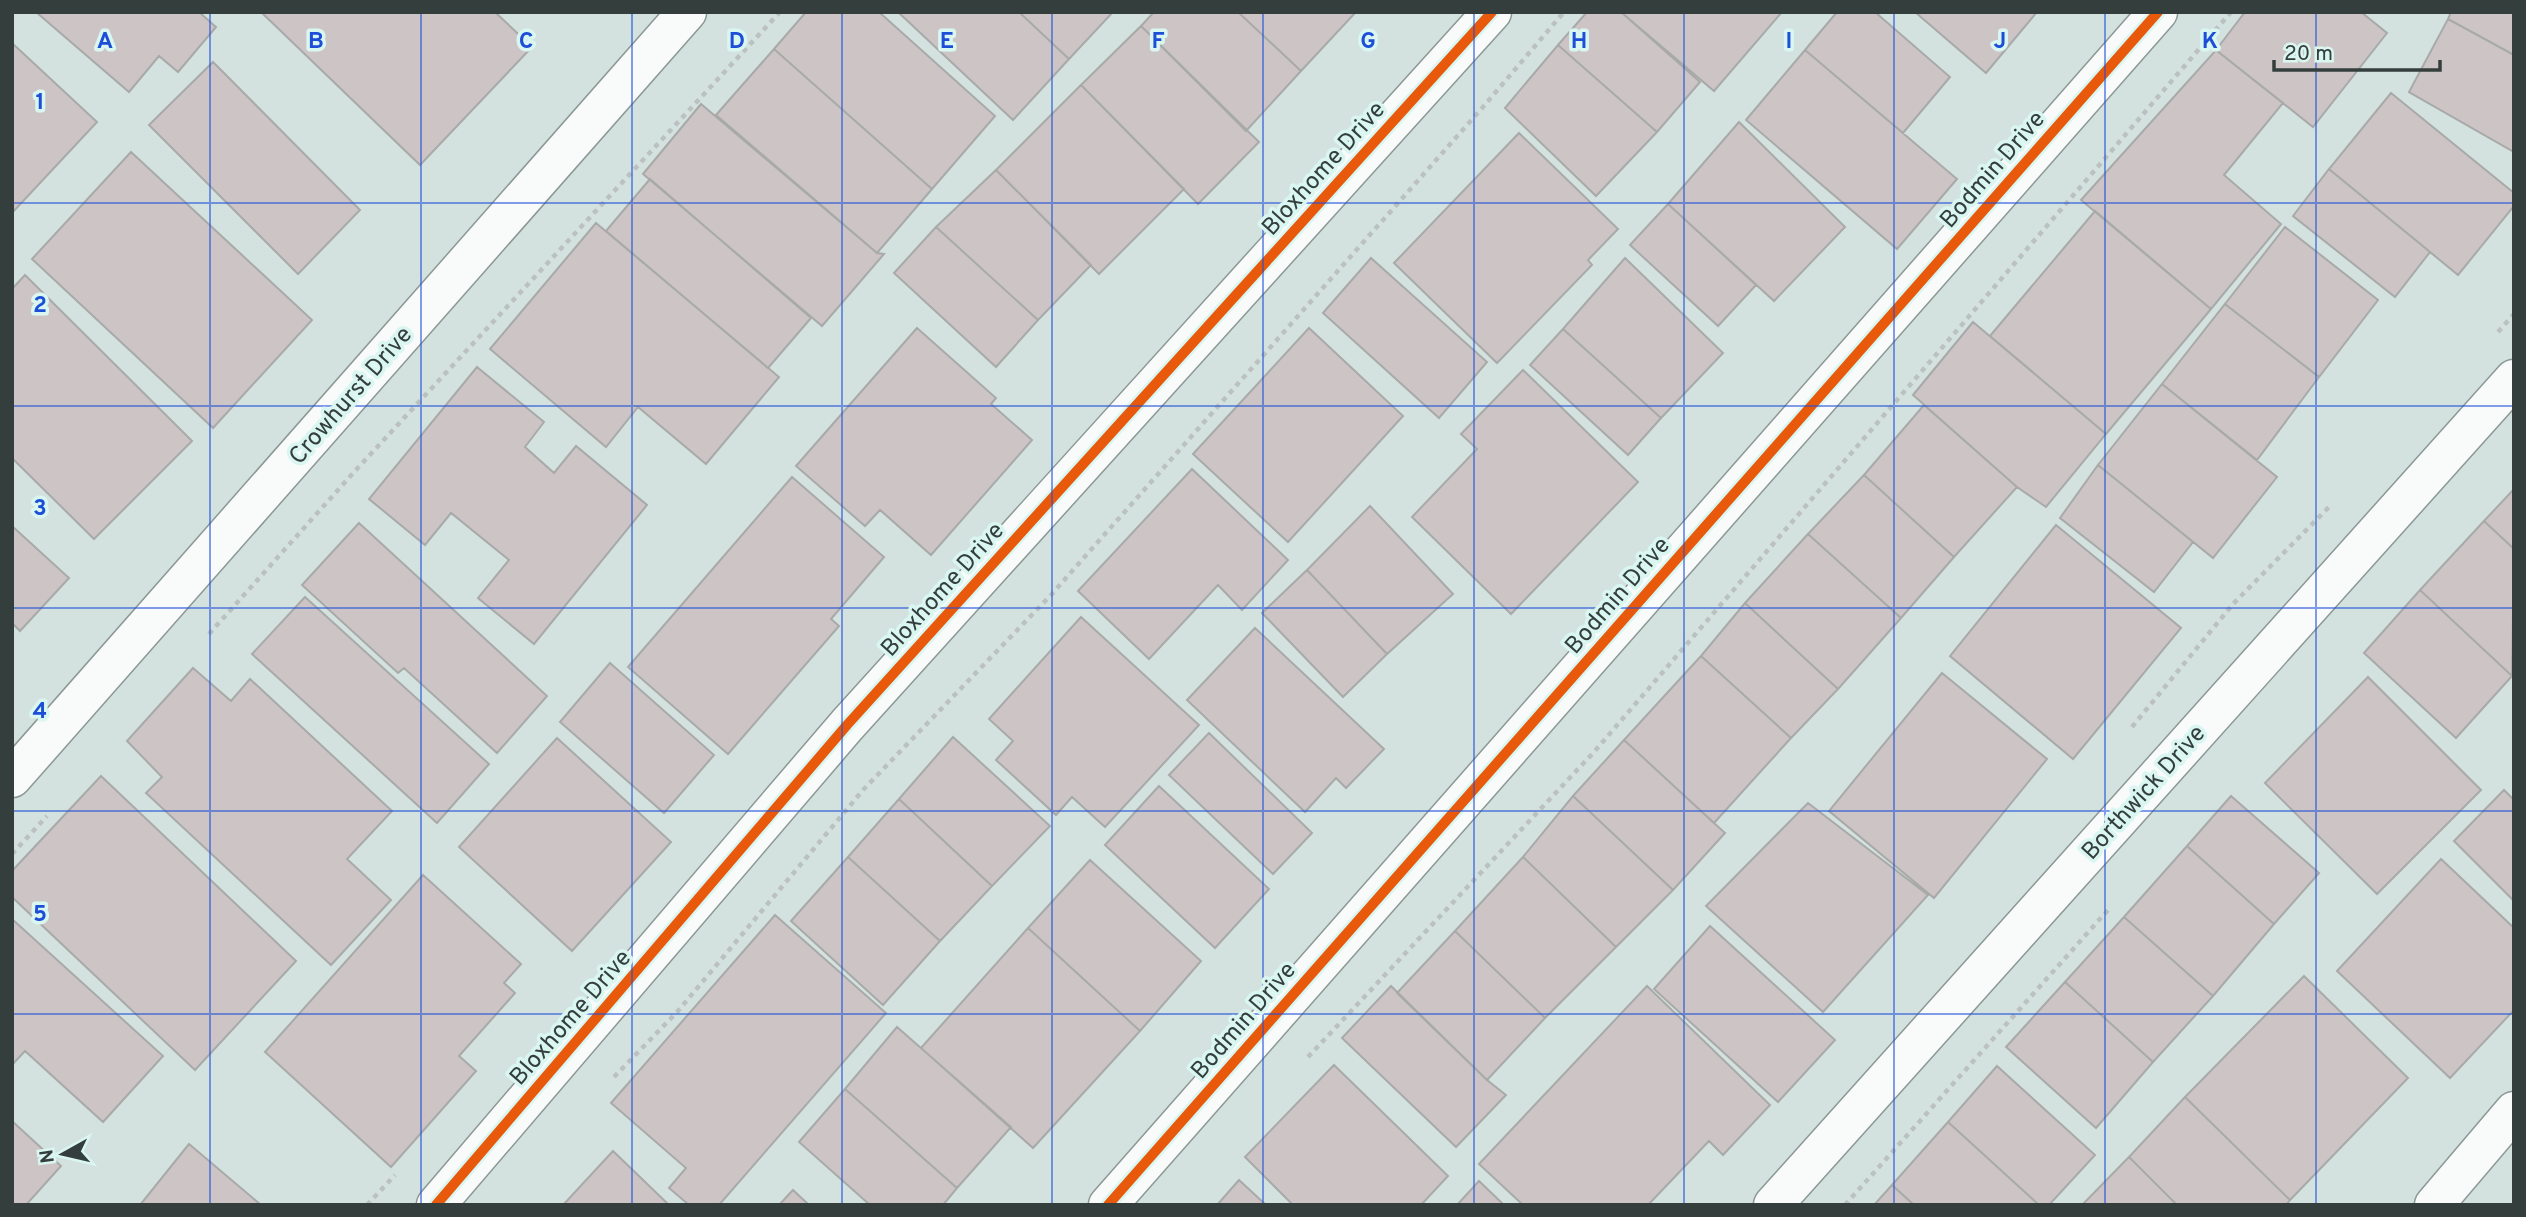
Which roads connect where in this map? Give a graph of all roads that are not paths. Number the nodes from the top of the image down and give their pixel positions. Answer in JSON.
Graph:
{"nodes":[{"id":1,"x":687,"y":12,"type":"edge"},
{"id":2,"x":1492,"y":12,"type":"edge"},
{"id":3,"x":2158,"y":12,"type":"edge"},
{"id":4,"x":2514,"y":379,"type":"edge"},
{"id":5,"x":12,"y":778,"type":"edge"},
{"id":6,"x":2514,"y":1111,"type":"edge"},
{"id":7,"x":436,"y":1205,"type":"edge"},
{"id":8,"x":1108,"y":1205,"type":"edge"},
{"id":9,"x":1773,"y":1205,"type":"edge"},
{"id":10,"x":2434,"y":1205,"type":"edge"}],
"edges":[{"from":1,"to":5,"type":"street","name":"Crowhurst Drive"},
{"from":2,"to":7,"type":"street","name":"Bloxhome Drive"},
{"from":3,"to":8,"type":"street","name":"Bodmin Drive"},
{"from":4,"to":9,"type":"street","name":"Borthwick Drive"},
{"from":6,"to":10,"type":"street"}]}
